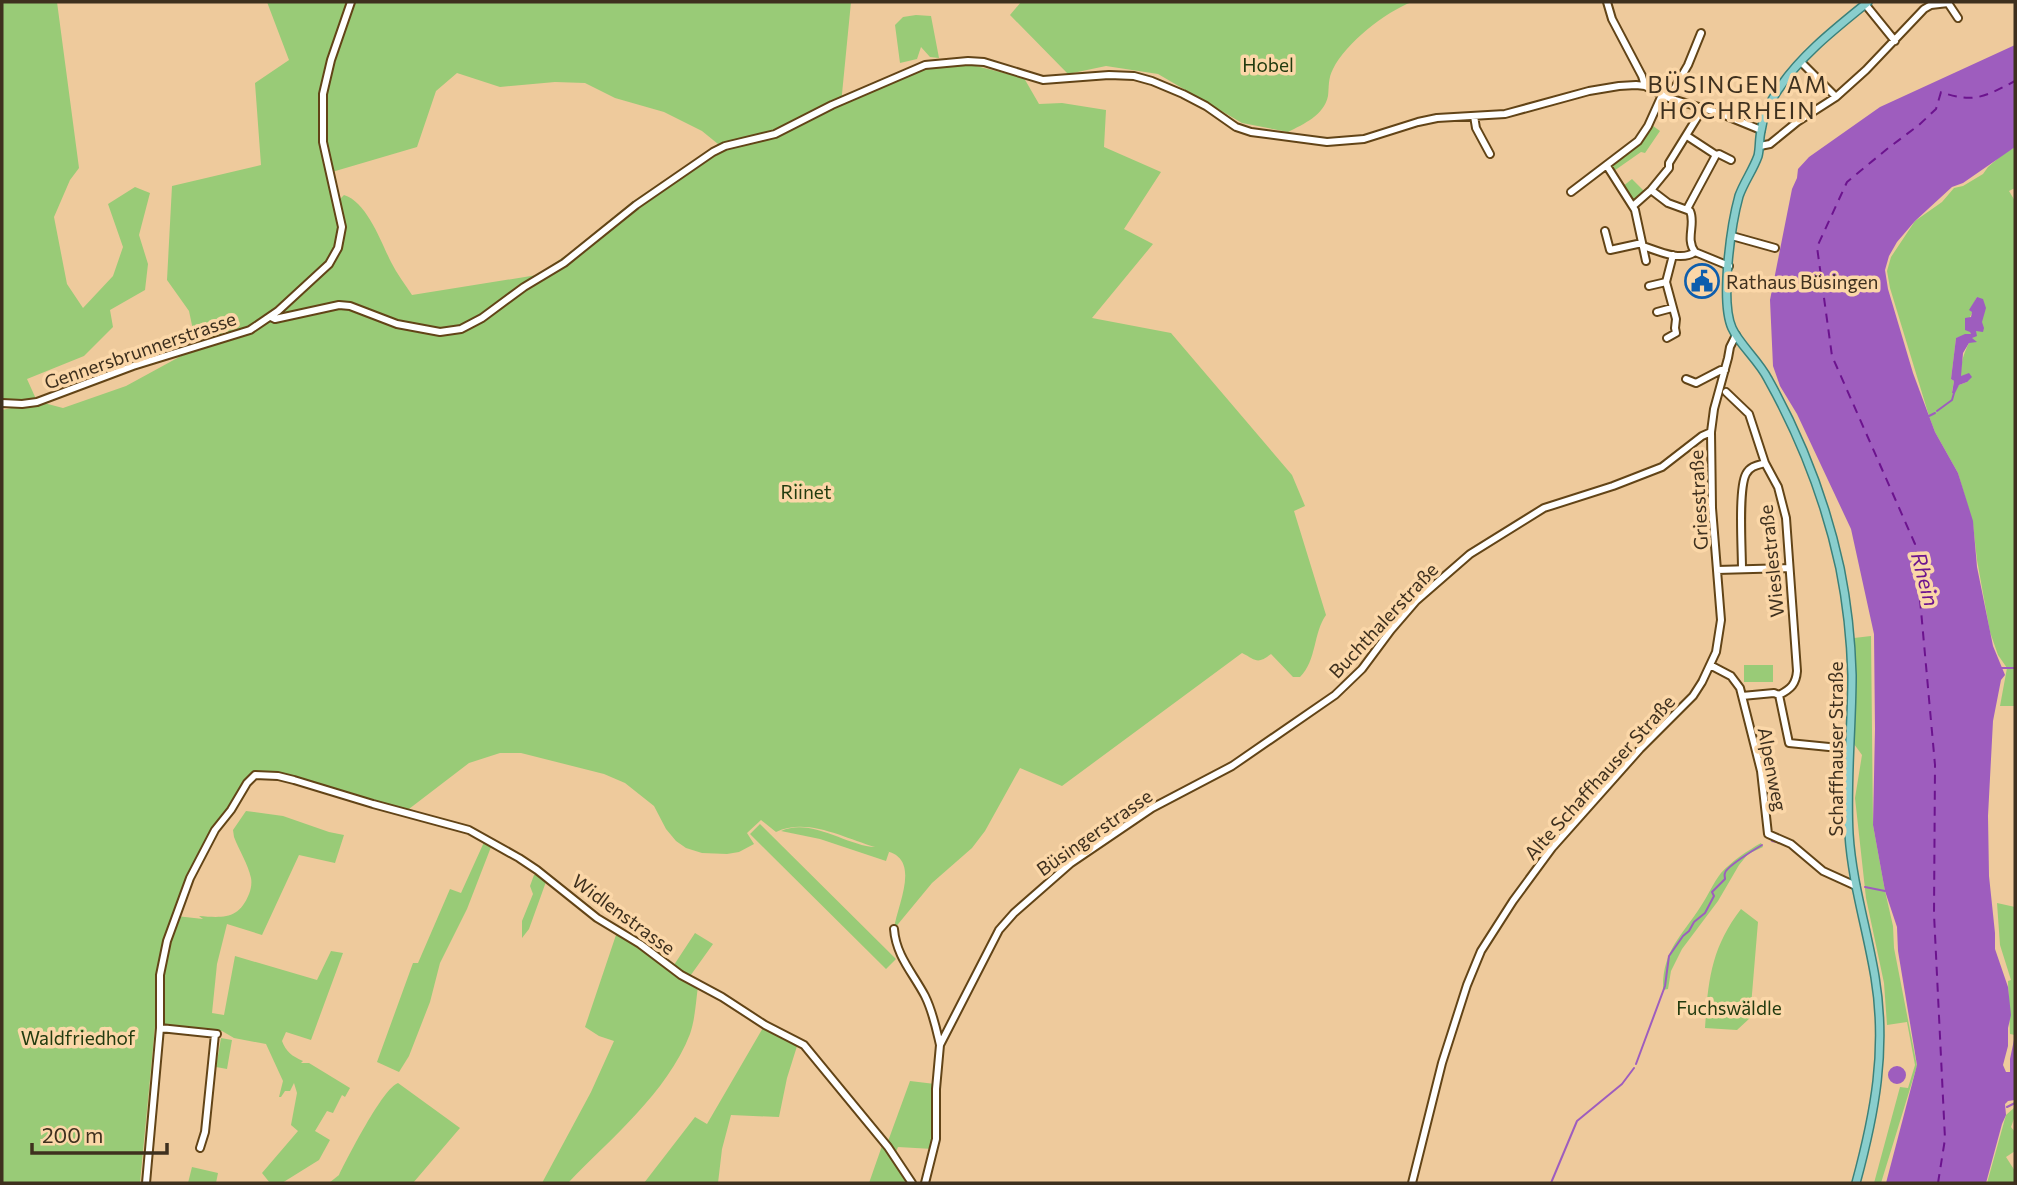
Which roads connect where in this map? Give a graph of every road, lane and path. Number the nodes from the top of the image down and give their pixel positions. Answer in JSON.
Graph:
{"nodes":[{"id":1,"x":351,"y":2,"type":"edge"},
{"id":2,"x":1608,"y":2,"type":"edge"},
{"id":3,"x":1866,"y":3,"type":"edge"},
{"id":4,"x":1958,"y":18,"type":"dead end"},
{"id":5,"x":1701,"y":33,"type":"dead end"},
{"id":6,"x":1895,"y":41,"type":"junction"},
{"id":7,"x":1801,"y":62,"type":"junction"},
{"id":8,"x":1645,"y":86,"type":"junction"},
{"id":9,"x":1666,"y":96,"type":"junction"},
{"id":10,"x":1836,"y":97,"type":"junction"},
{"id":11,"x":1703,"y":108,"type":"junction"},
{"id":12,"x":1474,"y":117,"type":"junction"},
{"id":13,"x":1761,"y":130,"type":"junction"},
{"id":14,"x":1687,"y":136,"type":"junction"},
{"id":15,"x":1760,"y":146,"type":"junction"},
{"id":16,"x":1490,"y":155,"type":"dead end"},
{"id":17,"x":1716,"y":155,"type":"junction"},
{"id":18,"x":1731,"y":160,"type":"dead end"},
{"id":19,"x":1607,"y":166,"type":"junction"},
{"id":20,"x":1651,"y":190,"type":"junction"},
{"id":21,"x":1571,"y":192,"type":"dead end"},
{"id":22,"x":1633,"y":206,"type":"junction"},
{"id":23,"x":1687,"y":209,"type":"junction"},
{"id":24,"x":1605,"y":231,"type":"dead end"},
{"id":25,"x":1732,"y":236,"type":"junction"},
{"id":26,"x":1643,"y":244,"type":"junction"},
{"id":27,"x":1775,"y":248,"type":"dead end"},
{"id":28,"x":1695,"y":252,"type":"junction"},
{"id":29,"x":1673,"y":255,"type":"junction"},
{"id":30,"x":1646,"y":261,"type":"dead end"},
{"id":31,"x":1729,"y":266,"type":"junction"},
{"id":32,"x":1666,"y":282,"type":"junction"},
{"id":33,"x":1649,"y":286,"type":"dead end"},
{"id":34,"x":1672,"y":308,"type":"junction"},
{"id":35,"x":1657,"y":312,"type":"dead end"},
{"id":36,"x":274,"y":318,"type":"junction"},
{"id":37,"x":1736,"y":335,"type":"junction"},
{"id":38,"x":1667,"y":338,"type":"dead end"},
{"id":39,"x":1725,"y":370,"type":"junction"},
{"id":40,"x":1686,"y":379,"type":"dead end"},
{"id":41,"x":1726,"y":392,"type":"dead end"},
{"id":42,"x":2,"y":403,"type":"edge"},
{"id":43,"x":1711,"y":432,"type":"junction"},
{"id":44,"x":1765,"y":463,"type":"junction"},
{"id":45,"x":1789,"y":568,"type":"junction"},
{"id":46,"x":1742,"y":569,"type":"junction"},
{"id":47,"x":1717,"y":570,"type":"junction"},
{"id":48,"x":1710,"y":665,"type":"junction"},
{"id":49,"x":1779,"y":695,"type":"junction"},
{"id":50,"x":1742,"y":696,"type":"junction"},
{"id":51,"x":1849,"y":748,"type":"junction"},
{"id":52,"x":1232,"y":766,"type":"joint"},
{"id":53,"x":1856,"y":886,"type":"junction"},
{"id":54,"x":894,"y":929,"type":"dead end"},
{"id":55,"x":160,"y":1028,"type":"junction"},
{"id":56,"x":940,"y":1045,"type":"junction"},
{"id":57,"x":200,"y":1148,"type":"dead end"},
{"id":58,"x":146,"y":1183,"type":"edge"},
{"id":59,"x":912,"y":1183,"type":"edge"},
{"id":60,"x":925,"y":1183,"type":"edge"},
{"id":61,"x":1412,"y":1183,"type":"edge"},
{"id":62,"x":1856,"y":1183,"type":"edge"}],
"edges":[{"from":1,"to":36,"type":"street","name":"Gennersbrunnerstrasse"},
{"from":2,"to":8,"type":"street"},
{"from":3,"to":6,"type":"street"},
{"from":3,"to":7,"type":"main road"},
{"from":4,"to":6,"type":"street"},
{"from":5,"to":9,"type":"street"},
{"from":6,"to":10,"type":"street"},
{"from":7,"to":10,"type":"street"},
{"from":7,"to":13,"type":"main road"},
{"from":8,"to":9,"type":"street"},
{"from":8,"to":12,"type":"street"},
{"from":9,"to":11,"type":"street"},
{"from":9,"to":19,"type":"street"},
{"from":10,"to":15,"type":"street"},
{"from":11,"to":13,"type":"street"},
{"from":11,"to":14,"type":"street"},
{"from":12,"to":16,"type":"street"},
{"from":12,"to":36,"type":"street"},
{"from":13,"to":15,"type":"main road"},
{"from":14,"to":17,"type":"street"},
{"from":14,"to":20,"type":"street"},
{"from":15,"to":25,"type":"main road"},
{"from":17,"to":18,"type":"street"},
{"from":17,"to":23,"type":"street"},
{"from":19,"to":21,"type":"street"},
{"from":19,"to":22,"type":"street"},
{"from":20,"to":22,"type":"street"},
{"from":20,"to":23,"type":"street"},
{"from":22,"to":26,"type":"street"},
{"from":23,"to":28,"type":"street"},
{"from":24,"to":26,"type":"street"},
{"from":25,"to":27,"type":"street"},
{"from":25,"to":31,"type":"main road"},
{"from":26,"to":29,"type":"street"},
{"from":26,"to":30,"type":"street"},
{"from":28,"to":29,"type":"street"},
{"from":28,"to":31,"type":"street"},
{"from":29,"to":32,"type":"street"},
{"from":31,"to":37,"type":"main road"},
{"from":32,"to":33,"type":"street"},
{"from":32,"to":34,"type":"street"},
{"from":34,"to":35,"type":"street"},
{"from":34,"to":38,"type":"street"},
{"from":36,"to":42,"type":"street","name":"Gennersbrunnerstrasse"},
{"from":37,"to":39,"type":"street","name":"Griesstraße"},
{"from":37,"to":51,"type":"main road","name":"Schaffhauser Straße"},
{"from":39,"to":40,"type":"street"},
{"from":39,"to":43,"type":"street","name":"Griesstraße"},
{"from":41,"to":44,"type":"street","name":"Wieslestraße"},
{"from":43,"to":47,"type":"street","name":"Griesstraße"},
{"from":43,"to":52,"type":"street","name":"Buchthalerstraße"},
{"from":44,"to":45,"type":"street","name":"Wieslestraße"},
{"from":44,"to":46,"type":"street"},
{"from":45,"to":46,"type":"street"},
{"from":45,"to":49,"type":"street","name":"Wieslestraße"},
{"from":46,"to":47,"type":"street"},
{"from":47,"to":48,"type":"street","name":"Griesstraße"},
{"from":48,"to":50,"type":"street","name":"Alpenweg"},
{"from":48,"to":61,"type":"street","name":"Alte Schaffhauser Straße"},
{"from":49,"to":50,"type":"street"},
{"from":49,"to":51,"type":"street"},
{"from":50,"to":53,"type":"street","name":"Alpenweg"},
{"from":51,"to":53,"type":"main road","name":"Schaffhauser Straße"},
{"from":52,"to":56,"type":"street","name":"Büsingerstrasse"},
{"from":53,"to":62,"type":"main road","name":"Schaffhauser Straße"},
{"from":54,"to":56,"type":"street"},
{"from":55,"to":57,"type":"street"},
{"from":55,"to":58,"type":"street"},
{"from":55,"to":59,"type":"street","name":"Widlenstrasse"},
{"from":56,"to":60,"type":"street","name":"Büsingerstrasse"}]}
